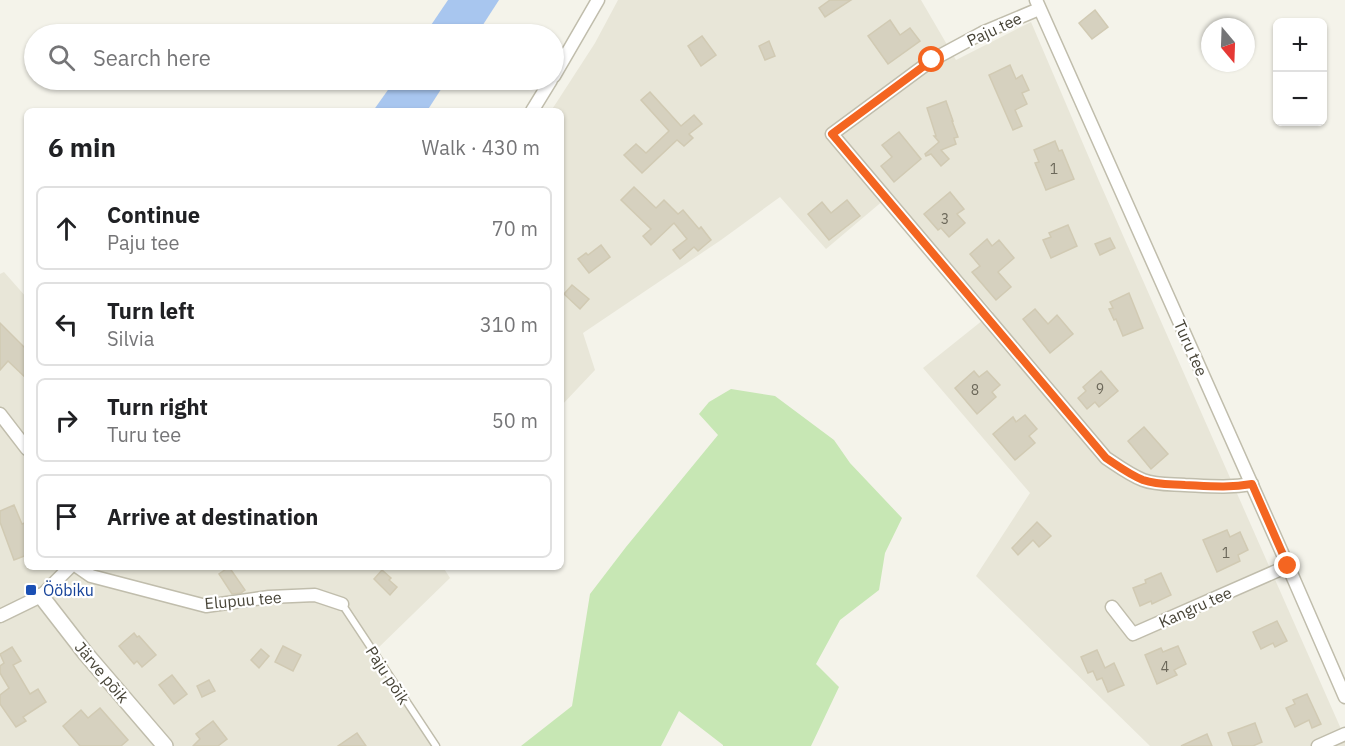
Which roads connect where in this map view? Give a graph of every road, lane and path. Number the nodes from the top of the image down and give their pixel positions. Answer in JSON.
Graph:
{"nodes":[{"id":1,"x":598,"y":0,"type":"edge"},
{"id":2,"x":1037,"y":4,"type":"edge"},
{"id":3,"x":564,"y":58,"type":"edge"},
{"id":4,"x":545,"y":90,"type":"edge"},
{"id":5,"x":534,"y":108,"type":"edge"},
{"id":6,"x":0,"y":414,"type":"edge"},
{"id":7,"x":24,"y":445,"type":"edge"},
{"id":8,"x":1252,"y":484,"type":"junction"},
{"id":9,"x":1288,"y":566,"type":"junction"},
{"id":10,"x":66,"y":570,"type":"edge"},
{"id":11,"x":82,"y":570,"type":"edge"},
{"id":12,"x":41,"y":596,"type":"junction"},
{"id":13,"x":342,"y":604,"type":"joint"},
{"id":14,"x":1112,"y":607,"type":"dead end"},
{"id":15,"x":0,"y":616,"type":"edge"},
{"id":16,"x":1345,"y":697,"type":"edge"},
{"id":17,"x":1345,"y":734,"type":"edge"},
{"id":18,"x":165,"y":746,"type":"edge"},
{"id":19,"x":435,"y":746,"type":"edge"},
{"id":20,"x":1318,"y":746,"type":"edge"}],
"edges":[{"from":1,"to":3,"type":"street"},
{"from":2,"to":8,"type":"street","name":"Turu tee"},
{"from":2,"to":8,"type":"street","name":"Paju tee"},
{"from":4,"to":5,"type":"street"},
{"from":6,"to":7,"type":"street"},
{"from":8,"to":9,"type":"street","name":"Turu tee"},
{"from":9,"to":14,"type":"street","name":"Kangru tee"},
{"from":9,"to":16,"type":"street","name":"Turu tee"},
{"from":10,"to":12,"type":"street"},
{"from":11,"to":13,"type":"street","name":"Elupuu tee"},
{"from":12,"to":15,"type":"street"},
{"from":12,"to":18,"type":"street","name":"Järve põik"},
{"from":13,"to":19,"type":"lane","name":"Paju põik"},
{"from":17,"to":20,"type":"street"}]}
